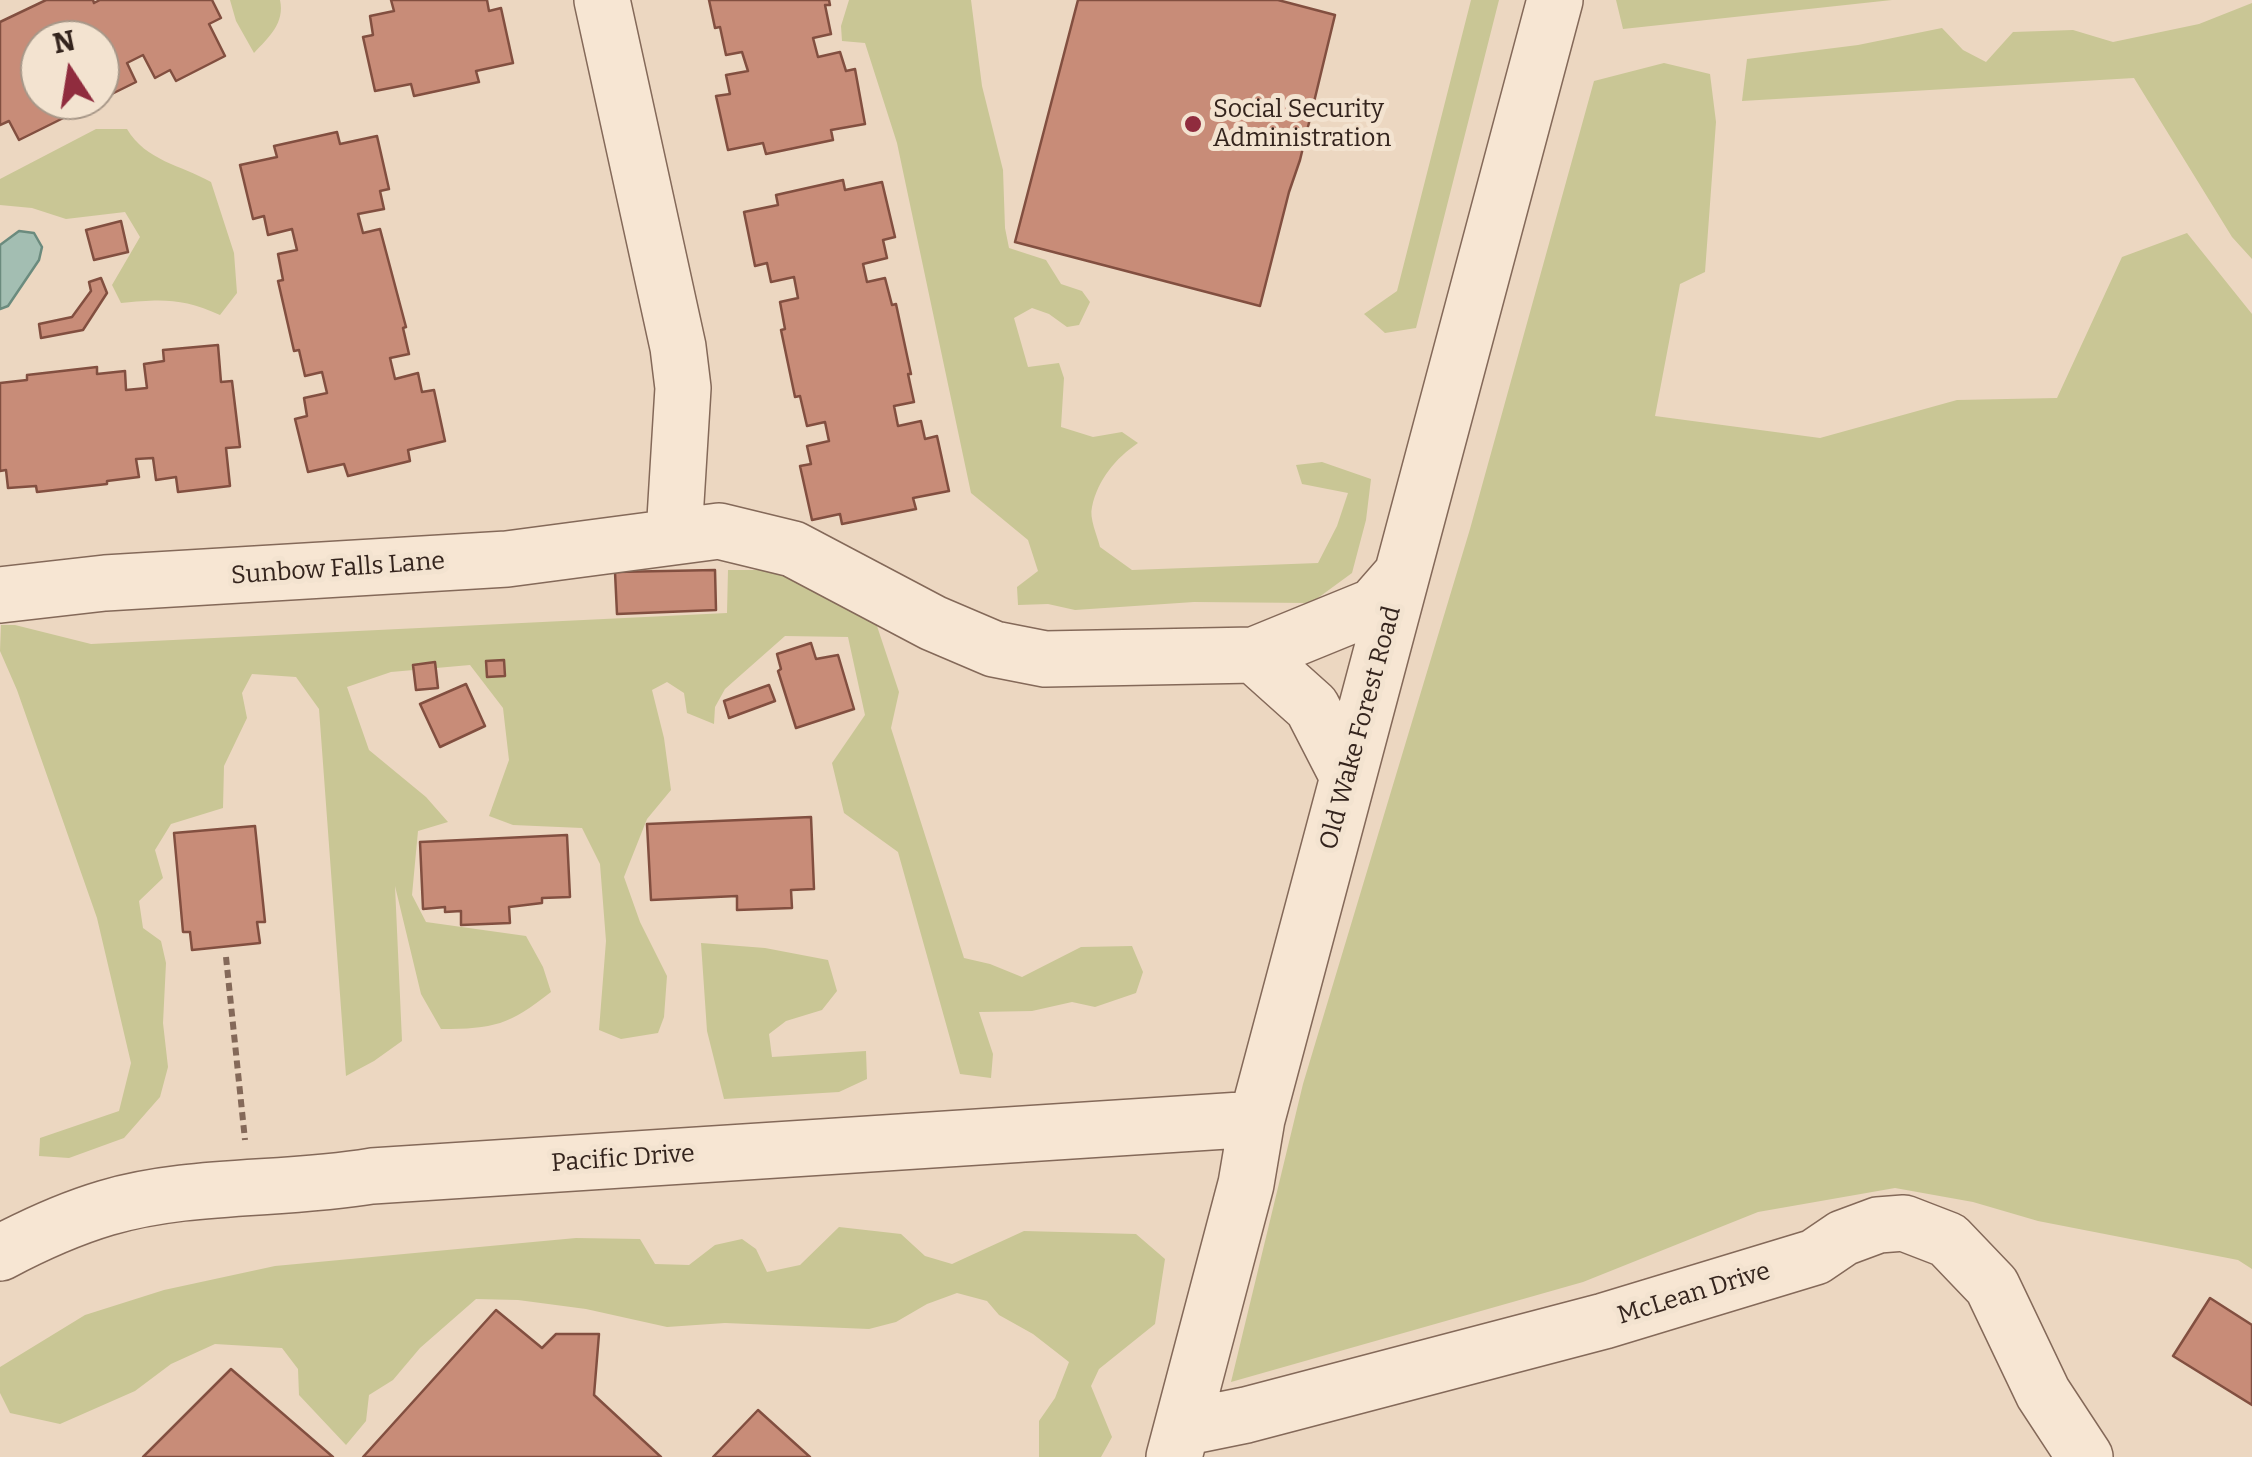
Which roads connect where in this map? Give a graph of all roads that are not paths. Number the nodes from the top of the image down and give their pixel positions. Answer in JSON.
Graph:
{"nodes":[{"id":1,"x":602,"y":0,"type":"edge"},
{"id":2,"x":1555,"y":0,"type":"edge"},
{"id":3,"x":674,"y":534,"type":"junction"},
{"id":4,"x":1402,"y":574,"type":"junction"},
{"id":5,"x":0,"y":595,"type":"edge"},
{"id":6,"x":1254,"y":655,"type":"junction"},
{"id":7,"x":1348,"y":776,"type":"junction"},
{"id":8,"x":1257,"y":1119,"type":"junction"},
{"id":9,"x":0,"y":1253,"type":"edge"},
{"id":10,"x":1178,"y":1442,"type":"edge"},
{"id":11,"x":2085,"y":1457,"type":"edge"}],
"edges":[{"from":1,"to":3,"type":"street"},
{"from":2,"to":4,"type":"street","name":"Old Wake Forest Road"},
{"from":3,"to":5,"type":"street","name":"Sunbow Falls Lane"},
{"from":3,"to":6,"type":"street","name":"Sunbow Falls Lane"},
{"from":4,"to":6,"type":"street","name":"Sunbow Falls Lane"},
{"from":4,"to":7,"type":"street","name":"Old Wake Forest Road"},
{"from":6,"to":7,"type":"street"},
{"from":7,"to":8,"type":"street","name":"Old Wake Forest Road"},
{"from":8,"to":9,"type":"street","name":"Pacific Drive"},
{"from":8,"to":10,"type":"street","name":"Old Wake Forest Road"},
{"from":10,"to":11,"type":"street","name":"McLean Drive"}]}
